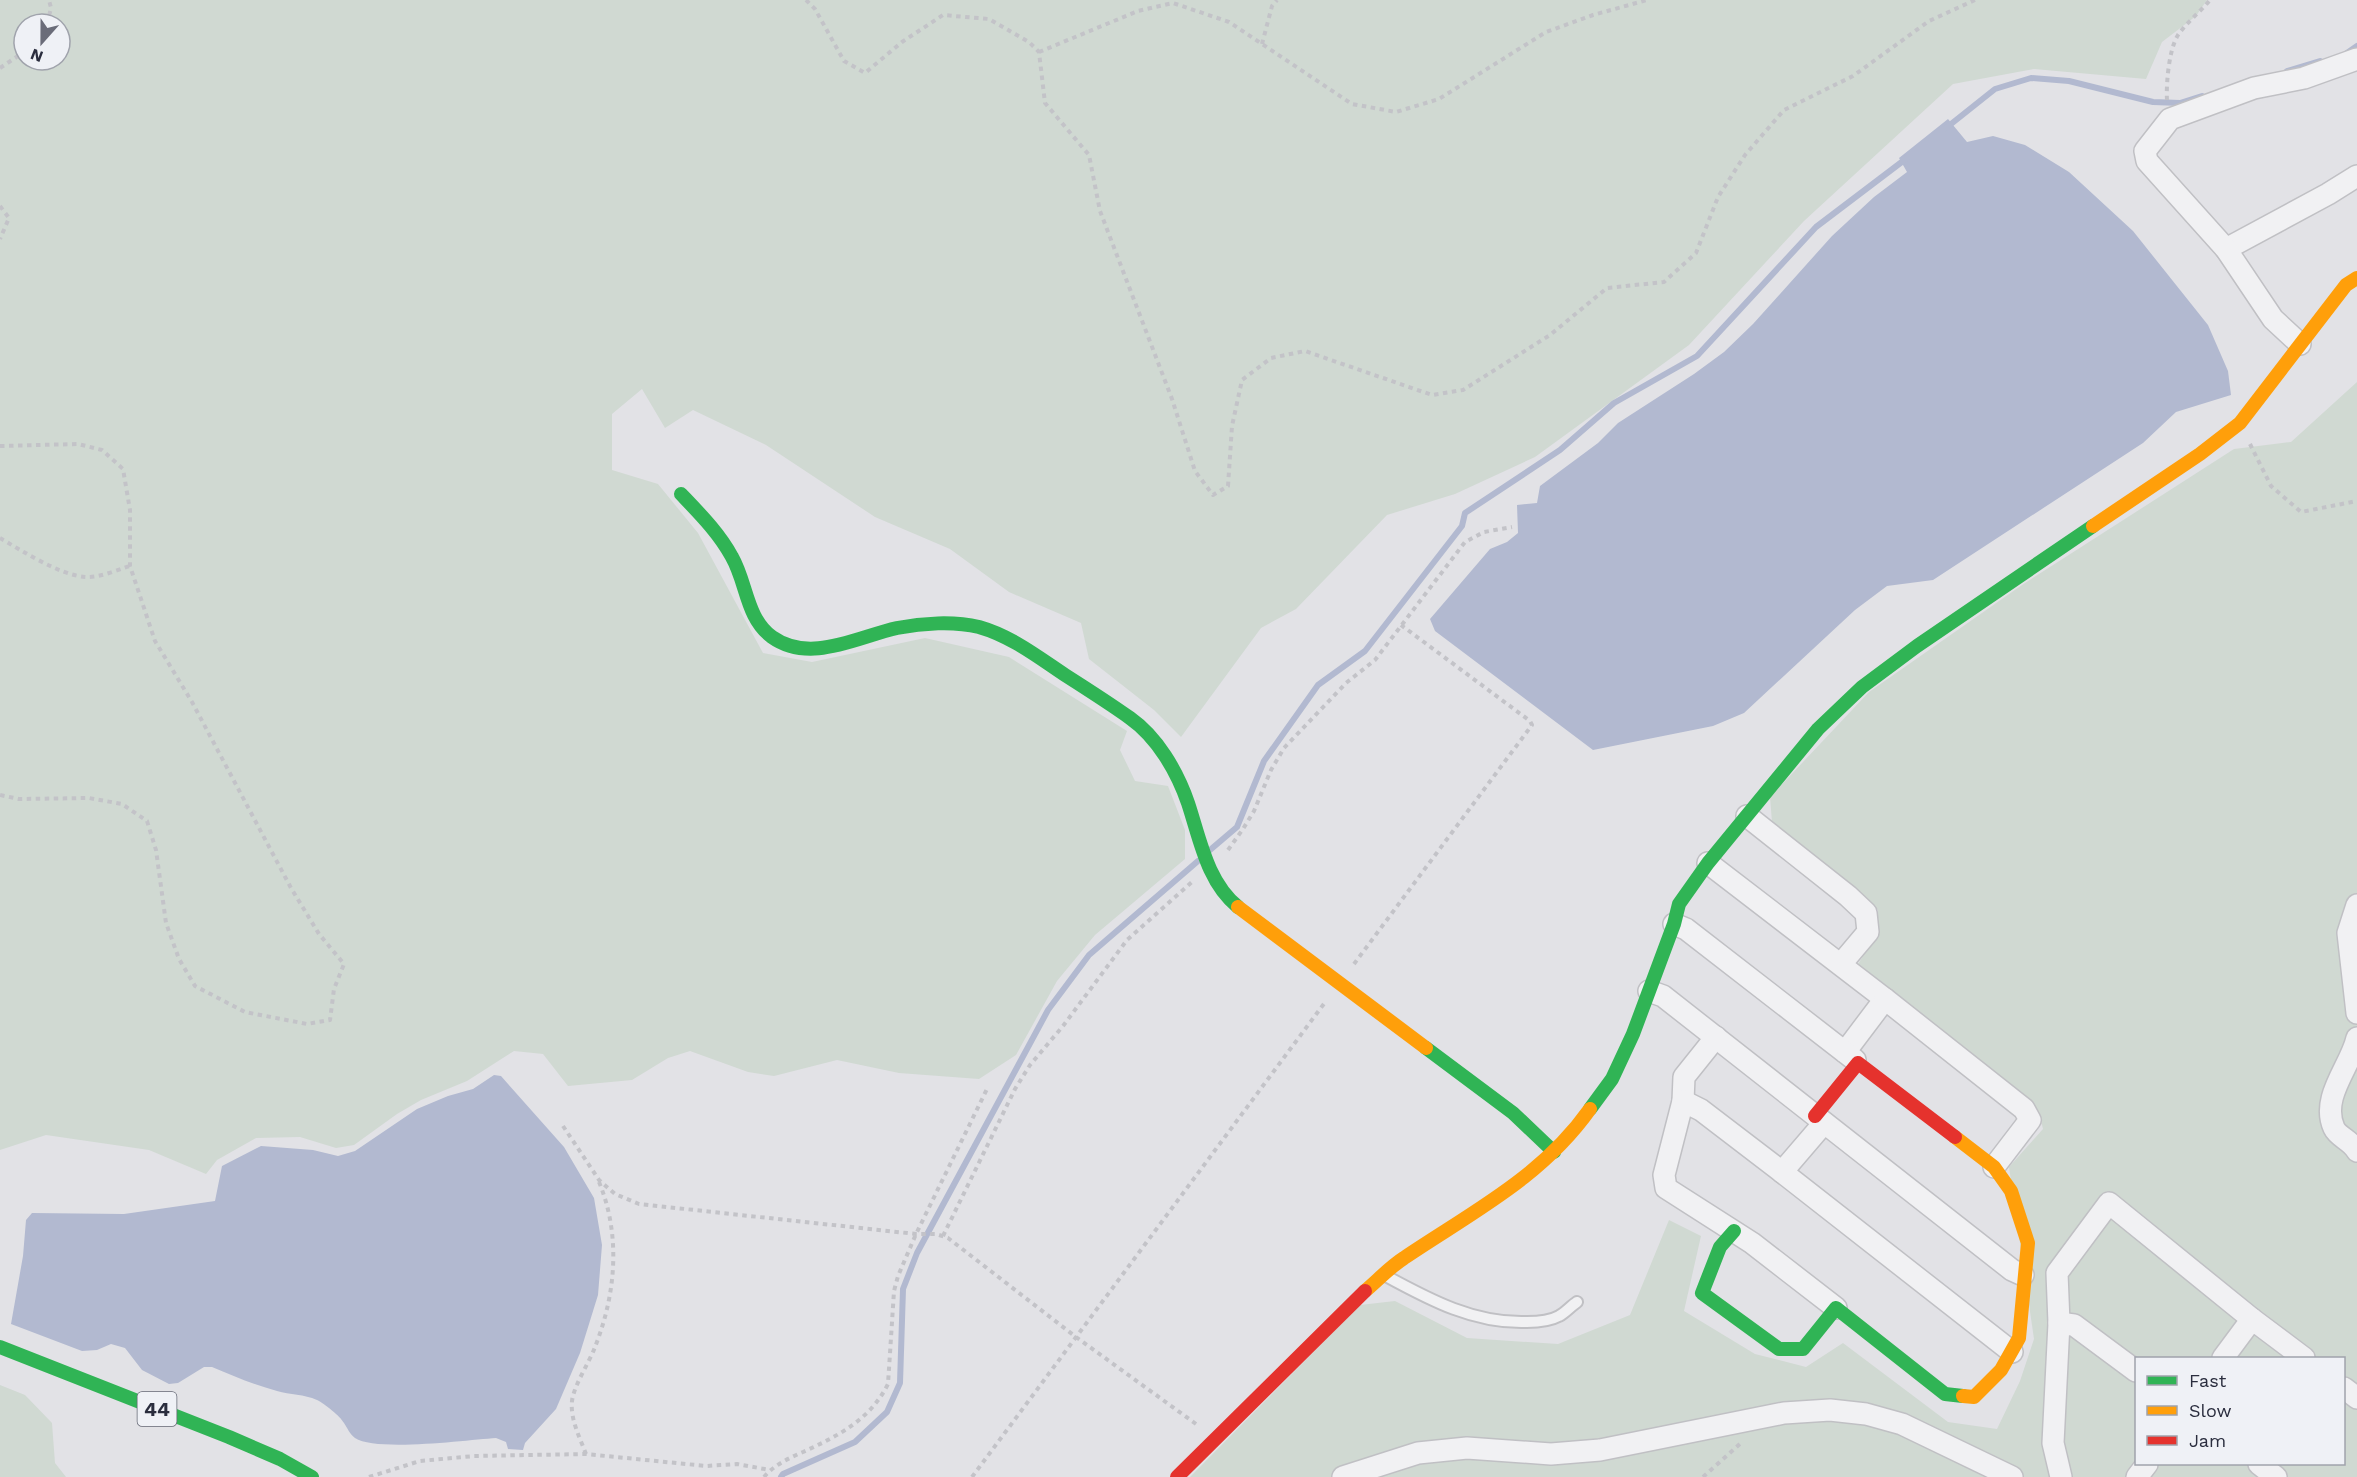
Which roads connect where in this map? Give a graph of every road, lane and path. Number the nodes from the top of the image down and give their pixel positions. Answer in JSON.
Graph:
{"nodes":[{"id":1,"x":806,"y":0,"type":"edge"},
{"id":2,"x":1277,"y":0,"type":"edge"},
{"id":3,"x":1647,"y":0,"type":"edge"},
{"id":4,"x":1974,"y":0,"type":"edge"},
{"id":5,"x":2210,"y":0,"type":"edge"},
{"id":6,"x":1262,"y":44,"type":"junction"},
{"id":7,"x":1039,"y":52,"type":"junction"},
{"id":8,"x":2357,"y":59,"type":"edge"},
{"id":9,"x":2167,"y":96,"type":"dead end"},
{"id":10,"x":2357,"y":176,"type":"edge"},
{"id":11,"x":0,"y":206,"type":"edge"},
{"id":12,"x":0,"y":238,"type":"edge"},
{"id":13,"x":2226,"y":249,"type":"junction"},
{"id":14,"x":2357,"y":278,"type":"edge"},
{"id":15,"x":2300,"y":344,"type":"junction"},
{"id":16,"x":2240,"y":423,"type":"junction"},
{"id":17,"x":0,"y":446,"type":"edge"},
{"id":18,"x":681,"y":494,"type":"dead end"},
{"id":19,"x":2357,"y":501,"type":"edge"},
{"id":20,"x":0,"y":538,"type":"edge"},
{"id":21,"x":130,"y":566,"type":"junction"},
{"id":22,"x":1401,"y":625,"type":"dead end"},
{"id":23,"x":0,"y":795,"type":"edge"},
{"id":24,"x":1748,"y":816,"type":"junction"},
{"id":25,"x":1708,"y":863,"type":"junction"},
{"id":26,"x":2357,"y":905,"type":"edge"},
{"id":27,"x":1674,"y":924,"type":"junction"},
{"id":28,"x":1841,"y":964,"type":"junction"},
{"id":29,"x":1340,"y":983,"type":"junction"},
{"id":30,"x":1649,"y":991,"type":"junction"},
{"id":31,"x":1885,"y":999,"type":"junction"},
{"id":32,"x":2357,"y":1013,"type":"edge"},
{"id":33,"x":1716,"y":1037,"type":"junction"},
{"id":34,"x":2357,"y":1038,"type":"edge"},
{"id":35,"x":1851,"y":1057,"type":"junction"},
{"id":36,"x":987,"y":1089,"type":"dead end"},
{"id":37,"x":1683,"y":1101,"type":"junction"},
{"id":38,"x":1820,"y":1120,"type":"junction"},
{"id":39,"x":563,"y":1126,"type":"dead end"},
{"id":40,"x":2357,"y":1151,"type":"edge"},
{"id":41,"x":1554,"y":1152,"type":"junction"},
{"id":42,"x":1994,"y":1167,"type":"junction"},
{"id":43,"x":1782,"y":1172,"type":"junction"},
{"id":44,"x":599,"y":1180,"type":"junction"},
{"id":45,"x":1734,"y":1231,"type":"junction"},
{"id":46,"x":918,"y":1234,"type":"junction"},
{"id":47,"x":1383,"y":1275,"type":"junction"},
{"id":48,"x":2023,"y":1275,"type":"junction"},
{"id":49,"x":1577,"y":1302,"type":"dead end"},
{"id":50,"x":1836,"y":1308,"type":"junction"},
{"id":51,"x":2252,"y":1318,"type":"junction"},
{"id":52,"x":2059,"y":1323,"type":"junction"},
{"id":53,"x":1076,"y":1337,"type":"junction"},
{"id":54,"x":0,"y":1347,"type":"edge"},
{"id":55,"x":2012,"y":1352,"type":"junction"},
{"id":56,"x":2224,"y":1357,"type":"edge"},
{"id":57,"x":2301,"y":1357,"type":"edge"},
{"id":58,"x":2135,"y":1370,"type":"edge"},
{"id":59,"x":1752,"y":1420,"type":"junction"},
{"id":60,"x":1216,"y":1438,"type":"junction"},
{"id":61,"x":586,"y":1454,"type":"junction"},
{"id":62,"x":2260,"y":1465,"type":"edge"},
{"id":63,"x":770,"y":1470,"type":"junction"},
{"id":64,"x":312,"y":1477,"type":"edge"},
{"id":65,"x":369,"y":1477,"type":"edge"},
{"id":66,"x":764,"y":1477,"type":"edge"},
{"id":67,"x":972,"y":1477,"type":"edge"},
{"id":68,"x":1177,"y":1477,"type":"edge"},
{"id":69,"x":1343,"y":1477,"type":"edge"},
{"id":70,"x":1703,"y":1477,"type":"edge"},
{"id":71,"x":2012,"y":1477,"type":"edge"},
{"id":72,"x":2061,"y":1477,"type":"edge"},
{"id":73,"x":2276,"y":1477,"type":"edge"}],
"edges":[{"from":1,"to":7,"type":"path"},
{"from":2,"to":6,"type":"path"},
{"from":3,"to":6,"type":"path"},
{"from":4,"to":7,"type":"path"},
{"from":5,"to":9,"type":"path"},
{"from":6,"to":7,"type":"path"},
{"from":8,"to":13,"type":"street"},
{"from":10,"to":13,"type":"street"},
{"from":11,"to":12,"type":"path"},
{"from":13,"to":15,"type":"street"},
{"from":14,"to":15,"type":"street"},
{"from":15,"to":16,"type":"street"},
{"from":16,"to":19,"type":"path"},
{"from":16,"to":24,"type":"street"},
{"from":17,"to":21,"type":"path"},
{"from":18,"to":29,"type":"street"},
{"from":20,"to":21,"type":"path"},
{"from":21,"to":23,"type":"path"},
{"from":22,"to":29,"type":"path"},
{"from":24,"to":25,"type":"street"},
{"from":24,"to":28,"type":"street"},
{"from":25,"to":27,"type":"street"},
{"from":25,"to":28,"type":"street"},
{"from":26,"to":32,"type":"street"},
{"from":27,"to":30,"type":"street"},
{"from":27,"to":35,"type":"street"},
{"from":28,"to":31,"type":"street"},
{"from":29,"to":41,"type":"street"},
{"from":29,"to":53,"type":"path"},
{"from":30,"to":33,"type":"street"},
{"from":30,"to":41,"type":"street"},
{"from":31,"to":35,"type":"street"},
{"from":31,"to":42,"type":"street"},
{"from":33,"to":37,"type":"street"},
{"from":33,"to":38,"type":"street"},
{"from":34,"to":40,"type":"street"},
{"from":35,"to":38,"type":"street"},
{"from":35,"to":42,"type":"street"},
{"from":36,"to":46,"type":"path"},
{"from":37,"to":43,"type":"street"},
{"from":37,"to":45,"type":"street"},
{"from":38,"to":43,"type":"street"},
{"from":38,"to":48,"type":"street"},
{"from":39,"to":44,"type":"path"},
{"from":41,"to":47,"type":"street"},
{"from":42,"to":48,"type":"street"},
{"from":43,"to":55,"type":"street"},
{"from":44,"to":46,"type":"path"},
{"from":44,"to":61,"type":"path"},
{"from":45,"to":50,"type":"street"},
{"from":45,"to":50,"type":"street"},
{"from":46,"to":53,"type":"path"},
{"from":46,"to":63,"type":"path"},
{"from":47,"to":49,"type":"lane"},
{"from":47,"to":60,"type":"street"},
{"from":48,"to":55,"type":"street"},
{"from":50,"to":55,"type":"street"},
{"from":51,"to":52,"type":"street"},
{"from":51,"to":56,"type":"street"},
{"from":51,"to":57,"type":"street"},
{"from":52,"to":58,"type":"street"},
{"from":52,"to":72,"type":"street"},
{"from":53,"to":60,"type":"path"},
{"from":53,"to":67,"type":"path"},
{"from":54,"to":64,"type":"street","number":"44"},
{"from":59,"to":69,"type":"street"},
{"from":59,"to":70,"type":"path"},
{"from":59,"to":71,"type":"street"},
{"from":60,"to":68,"type":"street"},
{"from":61,"to":63,"type":"path"},
{"from":61,"to":65,"type":"path"},
{"from":62,"to":73,"type":"street"},
{"from":63,"to":66,"type":"path"}]}
